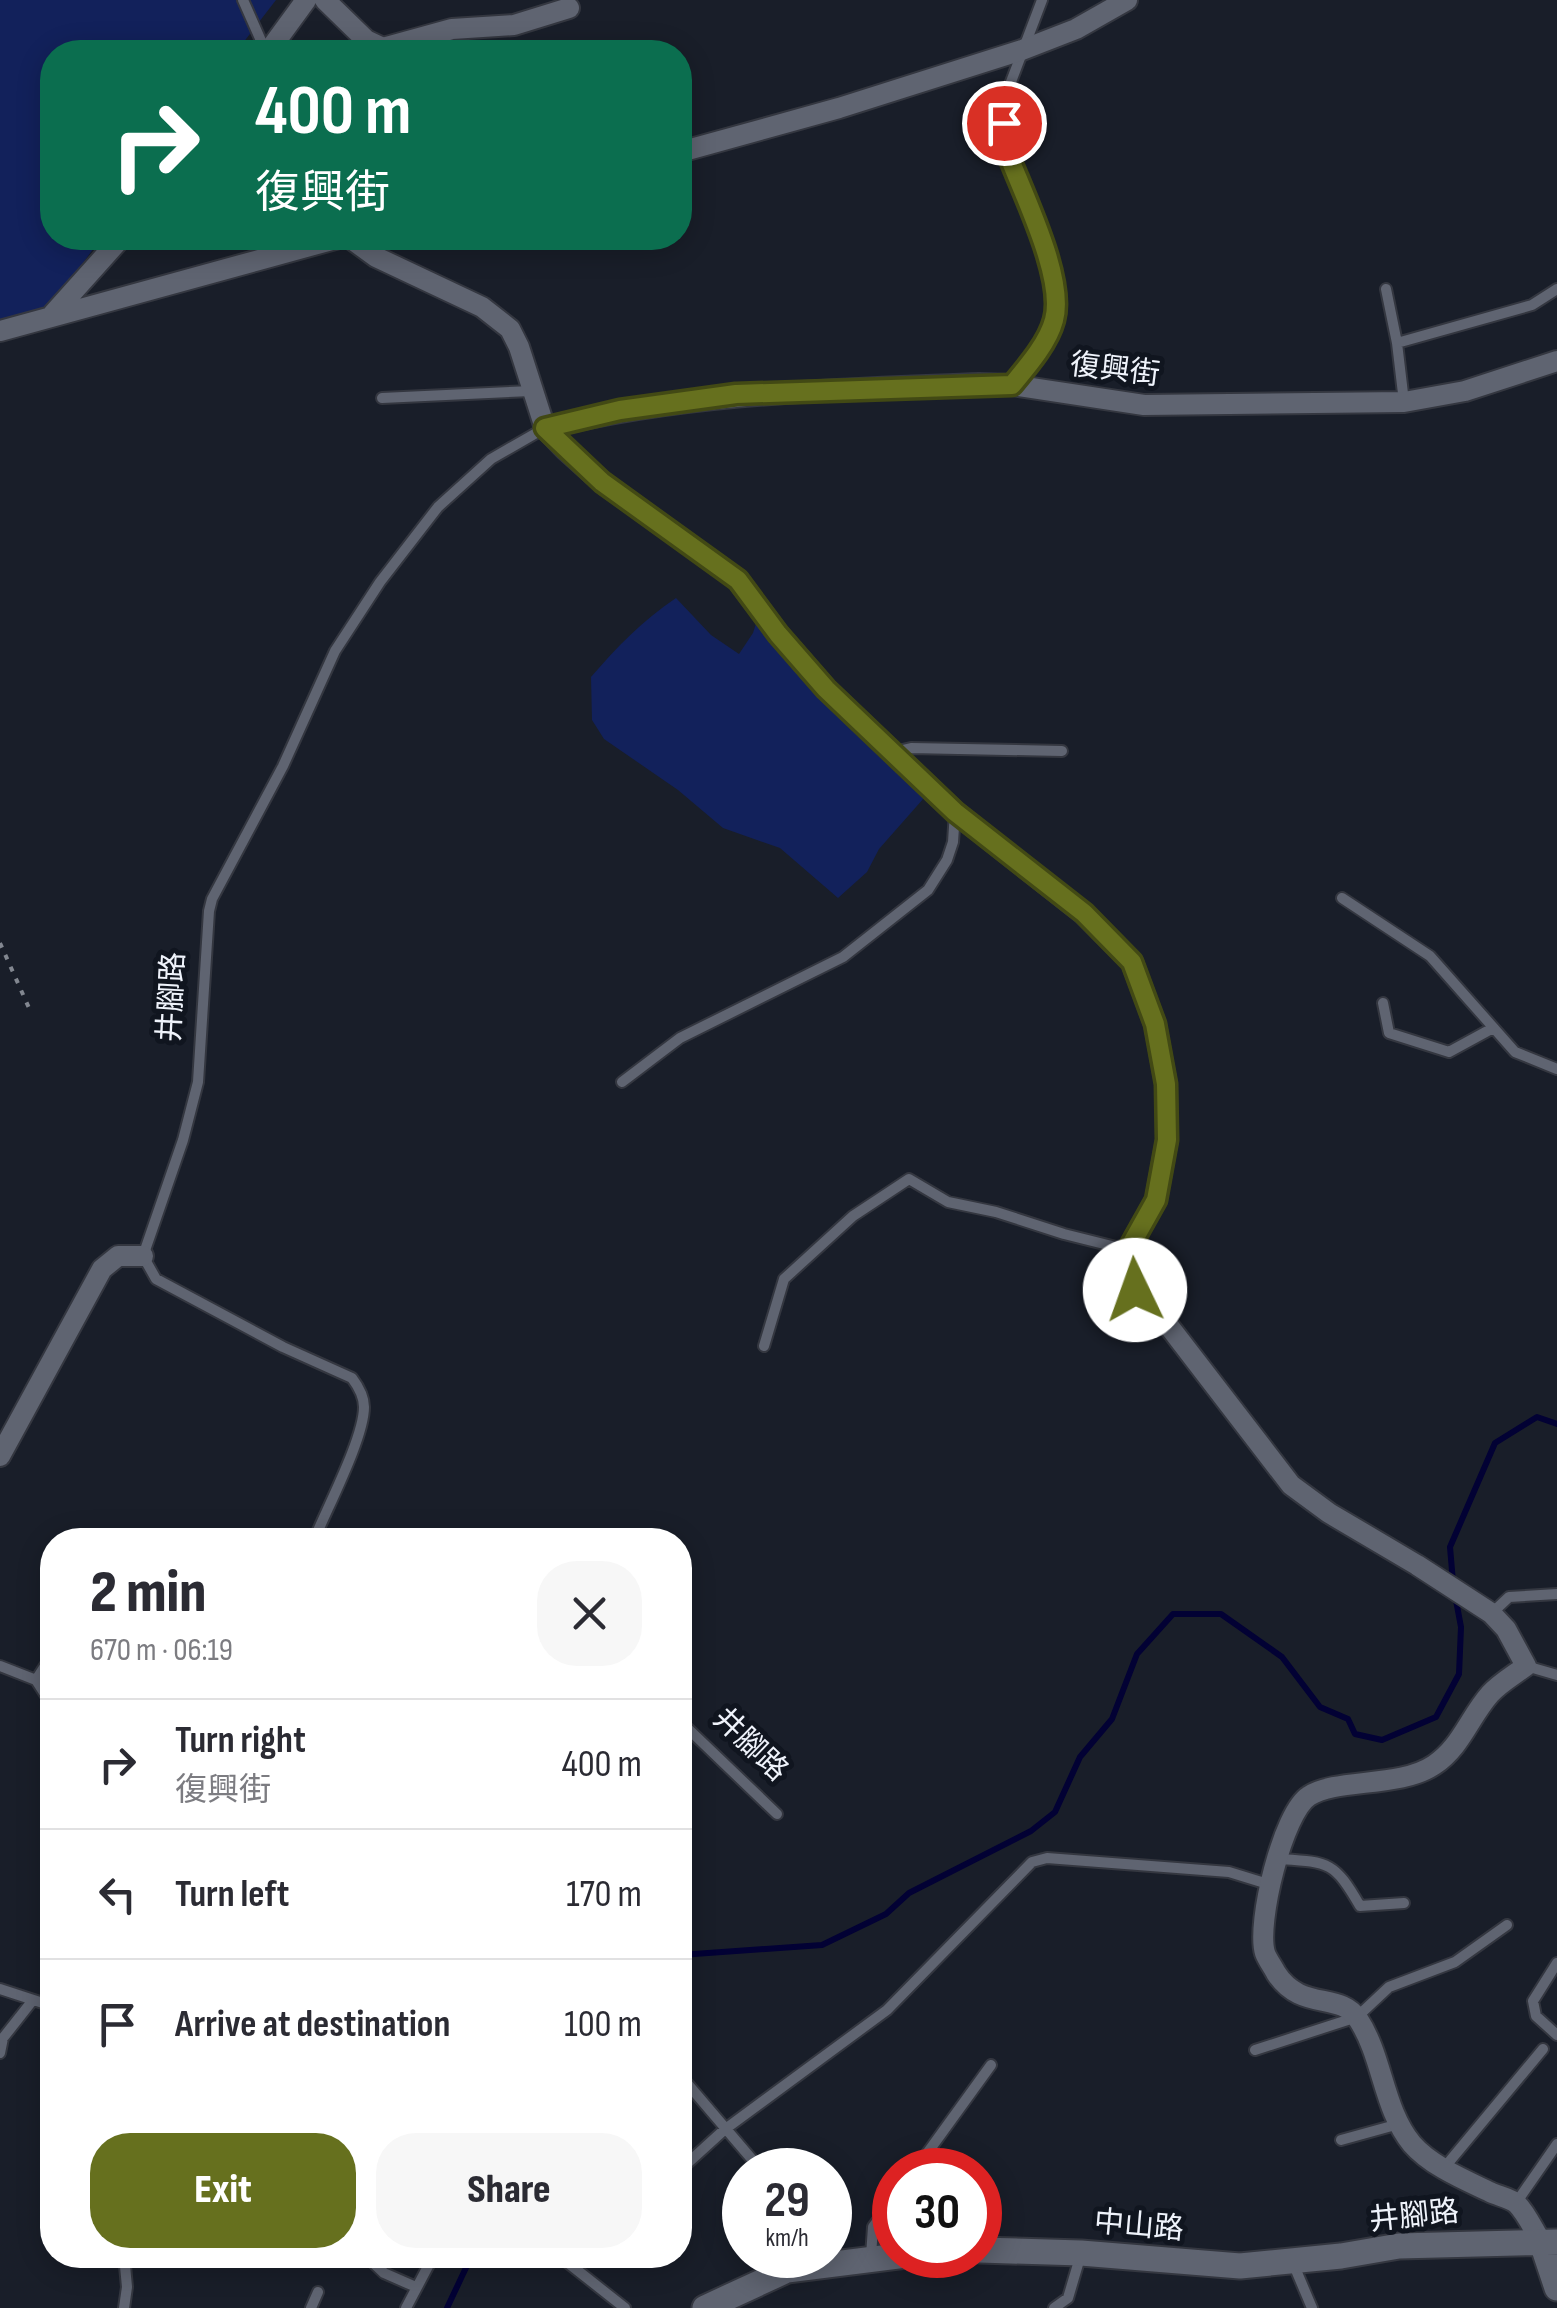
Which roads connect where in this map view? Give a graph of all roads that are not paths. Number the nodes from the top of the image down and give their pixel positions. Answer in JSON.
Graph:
{"nodes":[{"id":1,"x":242,"y":0,"type":"edge"},
{"id":2,"x":306,"y":0,"type":"edge"},
{"id":3,"x":326,"y":0,"type":"edge"},
{"id":4,"x":1042,"y":0,"type":"edge"},
{"id":5,"x":1126,"y":0,"type":"edge"},
{"id":6,"x":570,"y":8,"type":"dead end"},
{"id":7,"x":261,"y":40,"type":"edge"},
{"id":8,"x":276,"y":40,"type":"edge"},
{"id":9,"x":366,"y":40,"type":"edge"},
{"id":10,"x":411,"y":40,"type":"edge"},
{"id":11,"x":1022,"y":50,"type":"junction"},
{"id":12,"x":692,"y":149,"type":"edge"},
{"id":13,"x":110,"y":250,"type":"edge"},
{"id":14,"x":294,"y":250,"type":"edge"},
{"id":15,"x":366,"y":250,"type":"edge"},
{"id":16,"x":1386,"y":289,"type":"dead end"},
{"id":17,"x":1557,"y":289,"type":"edge"},
{"id":18,"x":52,"y":315,"type":"junction"},
{"id":19,"x":0,"y":331,"type":"edge"},
{"id":20,"x":1397,"y":343,"type":"junction"},
{"id":21,"x":1557,"y":361,"type":"edge"},
{"id":22,"x":1012,"y":385,"type":"junction"},
{"id":23,"x":531,"y":391,"type":"junction"},
{"id":24,"x":382,"y":398,"type":"dead end"},
{"id":25,"x":1404,"y":402,"type":"junction"},
{"id":26,"x":545,"y":428,"type":"junction"},
{"id":27,"x":1062,"y":751,"type":"dead end"},
{"id":28,"x":893,"y":752,"type":"junction"},
{"id":29,"x":955,"y":812,"type":"junction"},
{"id":30,"x":1342,"y":898,"type":"dead end"},
{"id":31,"x":1383,"y":1003,"type":"dead end"},
{"id":32,"x":1493,"y":1028,"type":"junction"},
{"id":33,"x":1557,"y":1069,"type":"edge"},
{"id":34,"x":622,"y":1082,"type":"dead end"},
{"id":35,"x":1128,"y":1250,"type":"junction"},
{"id":36,"x":143,"y":1256,"type":"junction"},
{"id":37,"x":764,"y":1346,"type":"dead end"},
{"id":38,"x":0,"y":1456,"type":"edge"},
{"id":39,"x":319,"y":1528,"type":"edge"},
{"id":40,"x":1557,"y":1594,"type":"edge"},
{"id":41,"x":1491,"y":1613,"type":"junction"},
{"id":42,"x":0,"y":1666,"type":"edge"},
{"id":43,"x":1526,"y":1666,"type":"junction"},
{"id":44,"x":40,"y":1674,"type":"edge"},
{"id":45,"x":1557,"y":1675,"type":"edge"},
{"id":46,"x":36,"y":1680,"type":"junction"},
{"id":47,"x":40,"y":1686,"type":"edge"},
{"id":48,"x":692,"y":1732,"type":"edge"},
{"id":49,"x":777,"y":1814,"type":"dead end"},
{"id":50,"x":1278,"y":1859,"type":"junction"},
{"id":51,"x":1272,"y":1886,"type":"junction"},
{"id":52,"x":1404,"y":1903,"type":"dead end"},
{"id":53,"x":1507,"y":1925,"type":"dead end"},
{"id":54,"x":1557,"y":1963,"type":"edge"},
{"id":55,"x":0,"y":1989,"type":"edge"},
{"id":56,"x":33,"y":2000,"type":"junction"},
{"id":57,"x":40,"y":2002,"type":"edge"},
{"id":58,"x":1357,"y":2016,"type":"junction"},
{"id":59,"x":1557,"y":2035,"type":"edge"},
{"id":60,"x":1544,"y":2049,"type":"dead end"},
{"id":61,"x":1255,"y":2050,"type":"dead end"},
{"id":62,"x":0,"y":2053,"type":"edge"},
{"id":63,"x":991,"y":2065,"type":"dead end"},
{"id":64,"x":692,"y":2090,"type":"edge"},
{"id":65,"x":1398,"y":2124,"type":"junction"},
{"id":66,"x":724,"y":2130,"type":"junction"},
{"id":67,"x":1342,"y":2140,"type":"dead end"},
{"id":68,"x":1557,"y":2144,"type":"edge"},
{"id":69,"x":741,"y":2148,"type":"edge"},
{"id":70,"x":930,"y":2148,"type":"edge"},
{"id":71,"x":692,"y":2159,"type":"edge"},
{"id":72,"x":1444,"y":2168,"type":"junction"},
{"id":73,"x":1516,"y":2203,"type":"junction"},
{"id":74,"x":872,"y":2242,"type":"edge"},
{"id":75,"x":1549,"y":2242,"type":"edge"},
{"id":76,"x":1002,"y":2251,"type":"edge"},
{"id":77,"x":1081,"y":2253,"type":"junction"},
{"id":78,"x":871,"y":2257,"type":"joint"},
{"id":79,"x":852,"y":2258,"type":"edge"},
{"id":80,"x":1293,"y":2262,"type":"junction"},
{"id":81,"x":125,"y":2268,"type":"edge"},
{"id":82,"x":379,"y":2268,"type":"edge"},
{"id":83,"x":427,"y":2268,"type":"edge"},
{"id":84,"x":574,"y":2268,"type":"edge"},
{"id":85,"x":758,"y":2278,"type":"edge"},
{"id":86,"x":416,"y":2287,"type":"junction"},
{"id":87,"x":1557,"y":2288,"type":"edge"},
{"id":88,"x":318,"y":2292,"type":"dead end"},
{"id":89,"x":124,"y":2308,"type":"edge"},
{"id":90,"x":311,"y":2308,"type":"edge"},
{"id":91,"x":406,"y":2308,"type":"edge"},
{"id":92,"x":624,"y":2308,"type":"edge"},
{"id":93,"x":706,"y":2308,"type":"edge"},
{"id":94,"x":1054,"y":2308,"type":"edge"},
{"id":95,"x":1312,"y":2308,"type":"edge"}],
"edges":[{"from":1,"to":7,"type":"lane"},
{"from":2,"to":8,"type":"street"},
{"from":3,"to":9,"type":"street"},
{"from":4,"to":11,"type":"lane"},
{"from":5,"to":11,"type":"street"},
{"from":6,"to":10,"type":"street"},
{"from":11,"to":12,"type":"street"},
{"from":11,"to":22,"type":"lane"},
{"from":13,"to":18,"type":"street"},
{"from":14,"to":18,"type":"street"},
{"from":15,"to":23,"type":"street"},
{"from":16,"to":20,"type":"lane"},
{"from":17,"to":20,"type":"lane"},
{"from":18,"to":19,"type":"street"},
{"from":20,"to":25,"type":"lane"},
{"from":21,"to":25,"type":"street","name":"復興街"},
{"from":22,"to":25,"type":"street","name":"復興街"},
{"from":22,"to":26,"type":"street","name":"復興街"},
{"from":23,"to":24,"type":"lane"},
{"from":23,"to":26,"type":"street"},
{"from":26,"to":28,"type":"street"},
{"from":26,"to":36,"type":"lane","name":"井腳路"},
{"from":27,"to":28,"type":"lane"},
{"from":28,"to":29,"type":"street"},
{"from":29,"to":34,"type":"lane"},
{"from":29,"to":35,"type":"street"},
{"from":30,"to":32,"type":"lane"},
{"from":31,"to":32,"type":"lane"},
{"from":32,"to":33,"type":"lane"},
{"from":35,"to":37,"type":"lane"},
{"from":35,"to":41,"type":"street"},
{"from":36,"to":38,"type":"street"},
{"from":36,"to":39,"type":"lane"},
{"from":40,"to":41,"type":"lane"},
{"from":41,"to":43,"type":"street"},
{"from":42,"to":46,"type":"lane"},
{"from":43,"to":45,"type":"lane"},
{"from":43,"to":50,"type":"street"},
{"from":44,"to":46,"type":"lane"},
{"from":46,"to":47,"type":"lane"},
{"from":48,"to":49,"type":"lane","name":"井腳路"},
{"from":50,"to":51,"type":"street"},
{"from":50,"to":52,"type":"lane"},
{"from":51,"to":58,"type":"street"},
{"from":51,"to":66,"type":"lane"},
{"from":53,"to":58,"type":"lane"},
{"from":54,"to":59,"type":"lane"},
{"from":55,"to":56,"type":"lane"},
{"from":56,"to":57,"type":"lane"},
{"from":56,"to":62,"type":"lane"},
{"from":58,"to":61,"type":"lane"},
{"from":58,"to":65,"type":"street"},
{"from":60,"to":72,"type":"lane"},
{"from":63,"to":70,"type":"lane"},
{"from":64,"to":66,"type":"lane"},
{"from":65,"to":67,"type":"lane"},
{"from":65,"to":72,"type":"street"},
{"from":66,"to":69,"type":"lane"},
{"from":66,"to":71,"type":"lane"},
{"from":68,"to":73,"type":"lane"},
{"from":72,"to":73,"type":"street"},
{"from":73,"to":75,"type":"street"},
{"from":74,"to":78,"type":"lane"},
{"from":75,"to":80,"type":"street","name":"井腳路"},
{"from":75,"to":87,"type":"street"},
{"from":76,"to":77,"type":"street","name":"中山路"},
{"from":77,"to":80,"type":"street","name":"中山路"},
{"from":77,"to":94,"type":"lane"},
{"from":78,"to":79,"type":"street"},
{"from":80,"to":95,"type":"lane"},
{"from":81,"to":89,"type":"lane"},
{"from":82,"to":86,"type":"lane"},
{"from":83,"to":86,"type":"lane"},
{"from":84,"to":92,"type":"lane"},
{"from":85,"to":93,"type":"street"},
{"from":86,"to":91,"type":"lane"},
{"from":88,"to":90,"type":"lane"}]}
